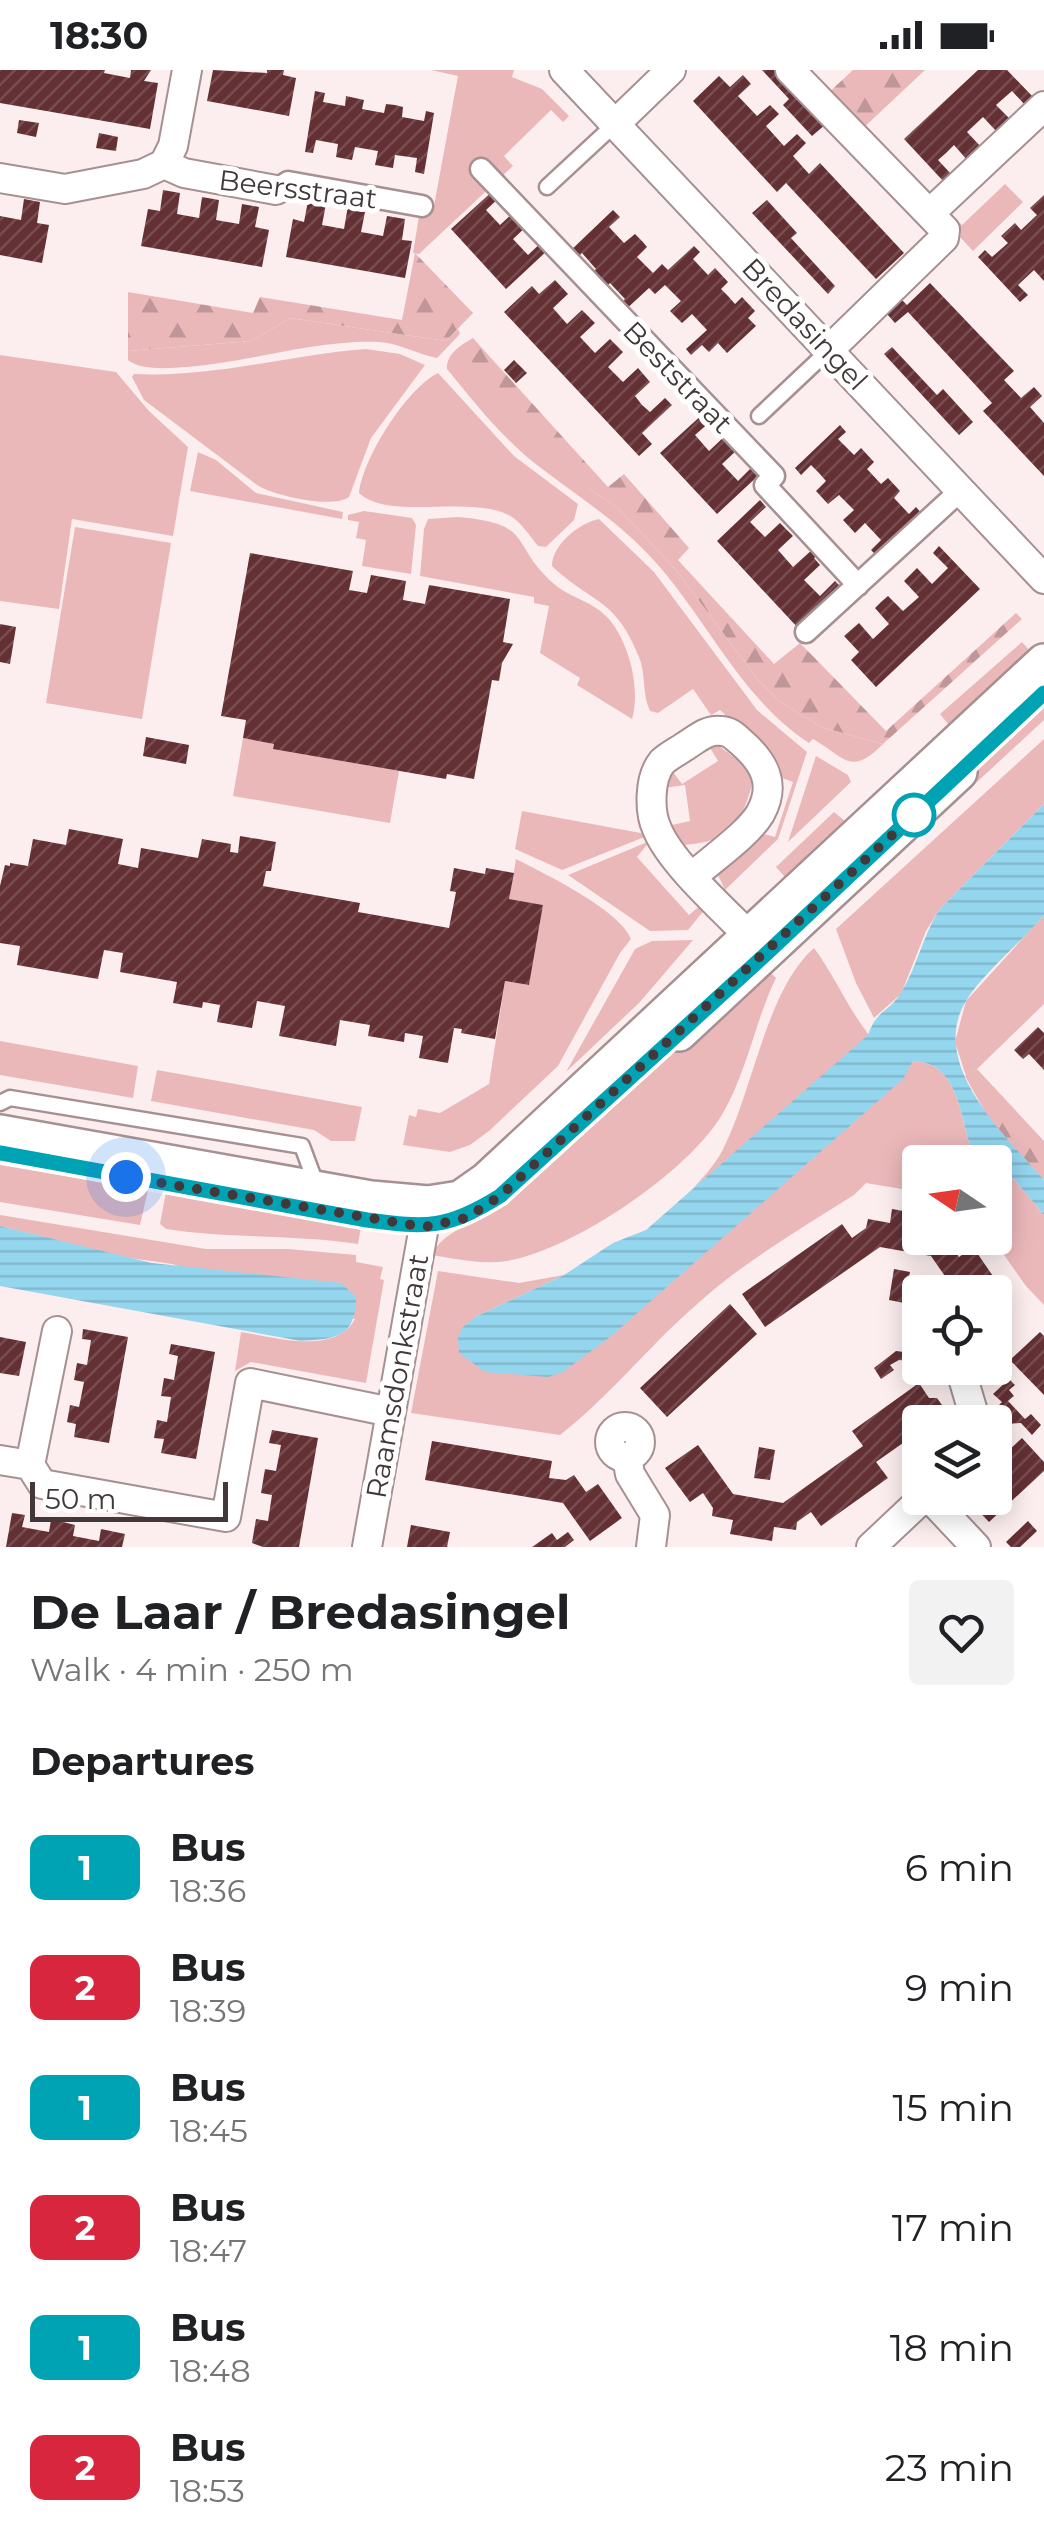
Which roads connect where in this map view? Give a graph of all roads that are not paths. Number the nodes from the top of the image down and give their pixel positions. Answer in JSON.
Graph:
{"nodes":[{"id":1,"x":188,"y":70,"type":"edge"},
{"id":2,"x":564,"y":70,"type":"edge"},
{"id":3,"x":671,"y":70,"type":"edge"},
{"id":4,"x":790,"y":70,"type":"edge"},
{"id":5,"x":1044,"y":106,"type":"edge"},
{"id":6,"x":615,"y":124,"type":"junction"},
{"id":7,"x":164,"y":164,"type":"junction"},
{"id":8,"x":481,"y":169,"type":"dead end"},
{"id":9,"x":0,"y":178,"type":"edge"},
{"id":10,"x":547,"y":187,"type":"dead end"},
{"id":11,"x":276,"y":190,"type":"joint"},
{"id":12,"x":422,"y":206,"type":"dead end"},
{"id":13,"x":936,"y":225,"type":"junction"},
{"id":14,"x":830,"y":350,"type":"junction"},
{"id":15,"x":759,"y":416,"type":"dead end"},
{"id":16,"x":961,"y":490,"type":"junction"},
{"id":17,"x":1039,"y":564,"type":"edge"},
{"id":18,"x":858,"y":585,"type":"junction"},
{"id":19,"x":806,"y":632,"type":"dead end"},
{"id":20,"x":1044,"y":662,"type":"edge"},
{"id":21,"x":1044,"y":693,"type":"edge"},
{"id":22,"x":693,"y":876,"type":"junction"},
{"id":23,"x":757,"y":945,"type":"junction"},
{"id":24,"x":0,"y":1103,"type":"edge"},
{"id":25,"x":0,"y":1133,"type":"edge"},
{"id":26,"x":0,"y":1153,"type":"edge"},
{"id":27,"x":316,"y":1200,"type":"junction"},
{"id":28,"x":426,"y":1216,"type":"junction"},
{"id":29,"x":56,"y":1331,"type":"dead end"},
{"id":30,"x":392,"y":1412,"type":"junction"},
{"id":31,"x":627,"y":1456,"type":"dead end"},
{"id":32,"x":0,"y":1460,"type":"edge"},
{"id":33,"x":30,"y":1465,"type":"junction"},
{"id":34,"x":908,"y":1515,"type":"edge"},
{"id":35,"x":944,"y":1515,"type":"edge"},
{"id":36,"x":367,"y":1547,"type":"edge"},
{"id":37,"x":651,"y":1547,"type":"edge"},
{"id":38,"x":871,"y":1547,"type":"edge"},
{"id":39,"x":976,"y":1547,"type":"edge"}],
"edges":[{"from":1,"to":7,"type":"street"},
{"from":2,"to":6,"type":"street","name":"Bredasingel"},
{"from":3,"to":6,"type":"street"},
{"from":4,"to":13,"type":"street"},
{"from":5,"to":13,"type":"street"},
{"from":6,"to":10,"type":"lane"},
{"from":6,"to":14,"type":"street","name":"Bredasingel"},
{"from":7,"to":9,"type":"street"},
{"from":7,"to":11,"type":"street","name":"Beersstraat"},
{"from":8,"to":18,"type":"street","name":"Beststraat"},
{"from":11,"to":12,"type":"street","name":"Beersstraat"},
{"from":13,"to":14,"type":"street"},
{"from":14,"to":15,"type":"lane","name":"Beststraat"},
{"from":14,"to":16,"type":"street","name":"Bredasingel"},
{"from":16,"to":17,"type":"street","name":"Bredasingel"},
{"from":16,"to":18,"type":"street"},
{"from":18,"to":19,"type":"street"},
{"from":20,"to":23,"type":"street"},
{"from":21,"to":23,"type":"street"},
{"from":22,"to":22,"type":"street"},
{"from":22,"to":23,"type":"street"},
{"from":23,"to":28,"type":"street"},
{"from":24,"to":27,"type":"lane"},
{"from":25,"to":27,"type":"street"},
{"from":26,"to":27,"type":"street"},
{"from":27,"to":28,"type":"street"},
{"from":28,"to":30,"type":"street","name":"Raamsdonkstraat"},
{"from":29,"to":33,"type":"street"},
{"from":30,"to":33,"type":"street"},
{"from":30,"to":36,"type":"street","name":"Raamsdonkstraat"},
{"from":31,"to":37,"type":"street"},
{"from":32,"to":33,"type":"street"},
{"from":34,"to":38,"type":"street"},
{"from":35,"to":39,"type":"street"}]}
